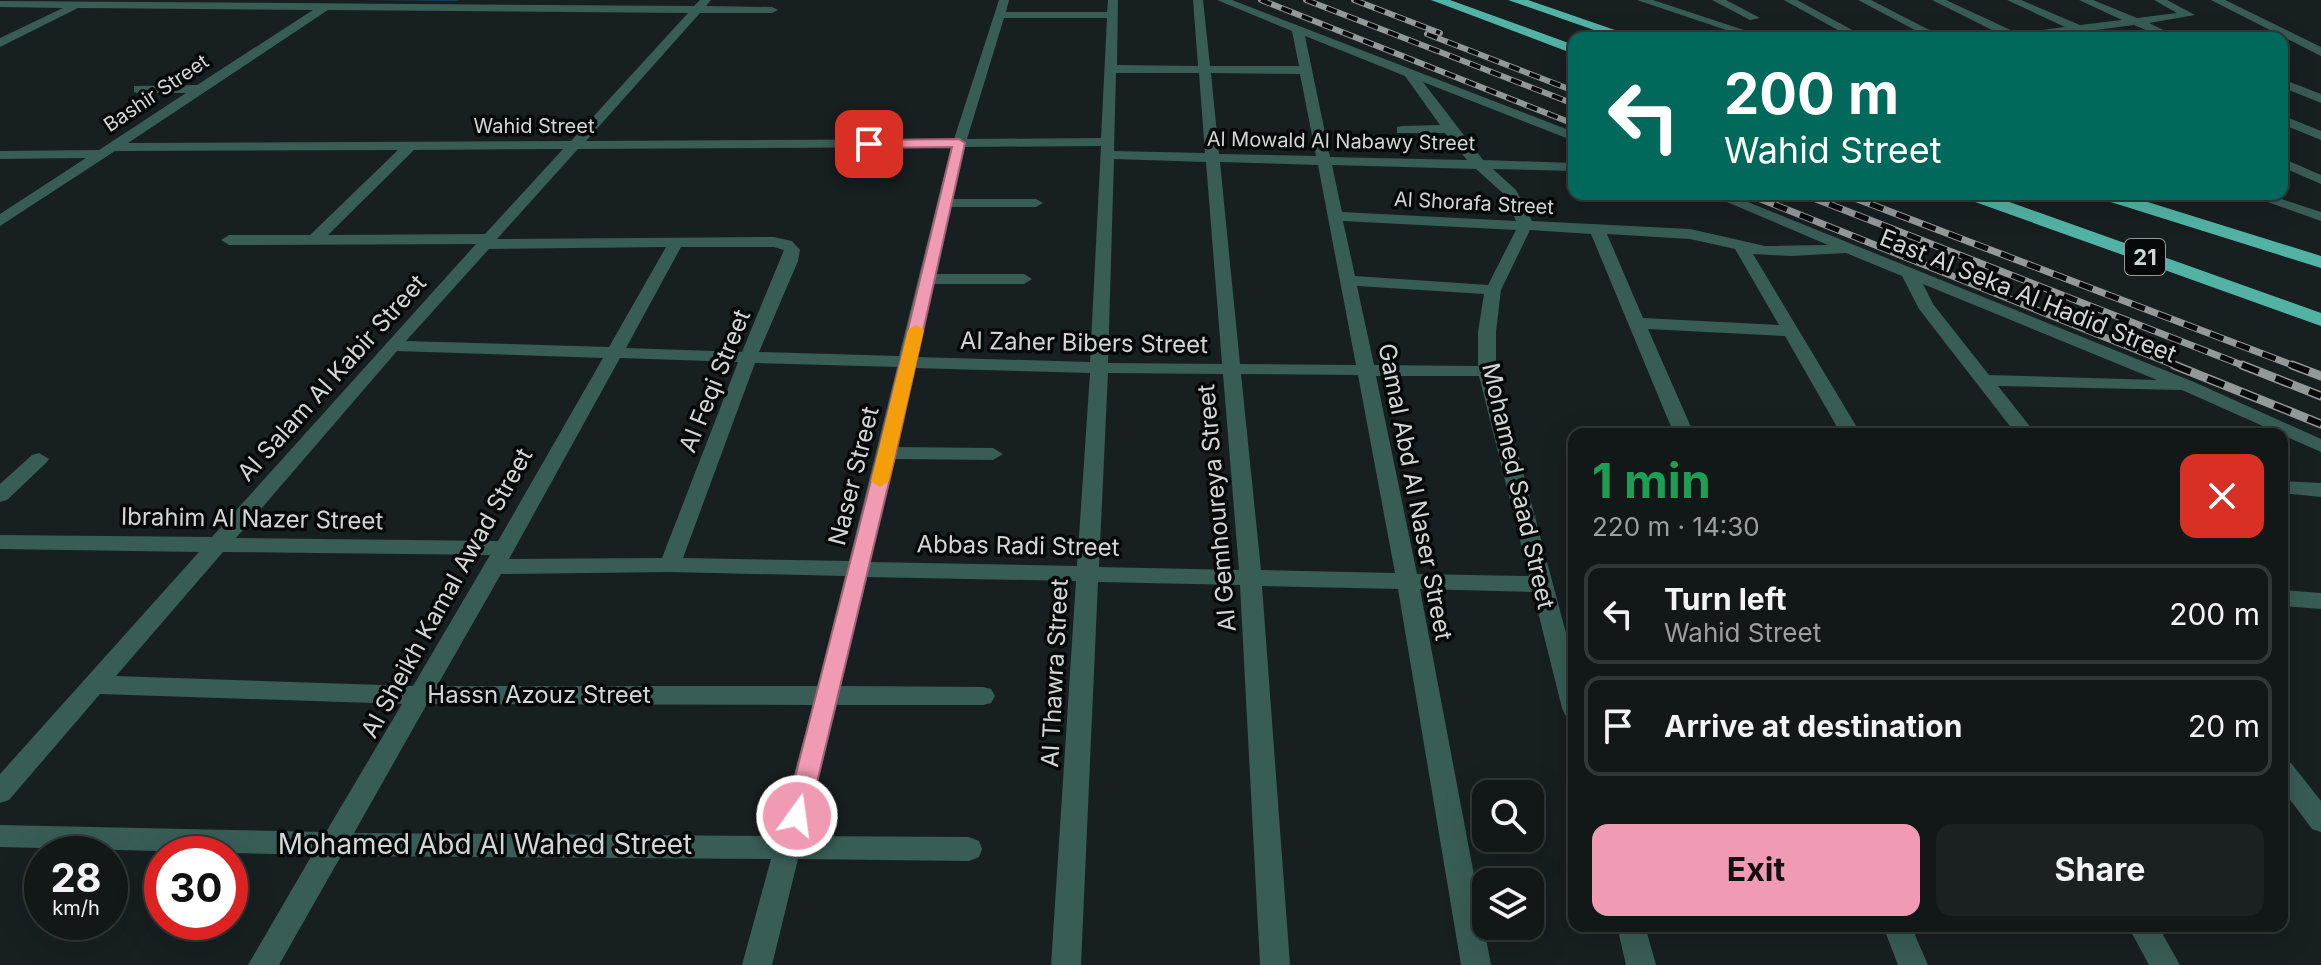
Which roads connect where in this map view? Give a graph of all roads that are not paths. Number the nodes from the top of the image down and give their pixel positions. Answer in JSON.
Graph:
{"nodes":[{"id":1,"x":1198,"y":0,"type":"edge"},
{"id":2,"x":1222,"y":0,"type":"edge"},
{"id":3,"x":1438,"y":0,"type":"edge"},
{"id":4,"x":1515,"y":0,"type":"edge"},
{"id":5,"x":1642,"y":0,"type":"edge"},
{"id":6,"x":1717,"y":0,"type":"edge"},
{"id":7,"x":1789,"y":0,"type":"edge"},
{"id":8,"x":1863,"y":0,"type":"edge"},
{"id":9,"x":1937,"y":0,"type":"edge"},
{"id":10,"x":2012,"y":0,"type":"edge"},
{"id":11,"x":2084,"y":0,"type":"edge"},
{"id":12,"x":2159,"y":0,"type":"edge"},
{"id":13,"x":2216,"y":0,"type":"edge"},
{"id":14,"x":331,"y":3,"type":"edge"},
{"id":15,"x":0,"y":4,"type":"edge"},
{"id":16,"x":77,"y":5,"type":"junction"},
{"id":17,"x":700,"y":5,"type":"edge"},
{"id":18,"x":1001,"y":7,"type":"edge"},
{"id":19,"x":1113,"y":8,"type":"edge"},
{"id":20,"x":772,"y":10,"type":"dead end"},
{"id":21,"x":1754,"y":18,"type":"dead end"},
{"id":22,"x":2137,"y":22,"type":"junction"},
{"id":23,"x":0,"y":29,"type":"edge"},
{"id":24,"x":29,"y":29,"type":"junction"},
{"id":25,"x":2078,"y":29,"type":"junction"},
{"id":26,"x":1298,"y":31,"type":"junction"},
{"id":27,"x":1613,"y":32,"type":"edge"},
{"id":28,"x":1743,"y":32,"type":"edge"},
{"id":29,"x":1850,"y":32,"type":"edge"},
{"id":30,"x":1927,"y":32,"type":"edge"},
{"id":31,"x":2004,"y":32,"type":"edge"},
{"id":32,"x":2058,"y":32,"type":"edge"},
{"id":33,"x":2085,"y":32,"type":"edge"},
{"id":34,"x":2160,"y":32,"type":"edge"},
{"id":35,"x":2281,"y":32,"type":"edge"},
{"id":36,"x":2288,"y":36,"type":"edge"},
{"id":37,"x":0,"y":43,"type":"edge"},
{"id":38,"x":1568,"y":48,"type":"edge"},
{"id":39,"x":2321,"y":52,"type":"edge"},
{"id":40,"x":1110,"y":69,"type":"junction"},
{"id":41,"x":1204,"y":70,"type":"junction"},
{"id":42,"x":1305,"y":70,"type":"junction"},
{"id":43,"x":1408,"y":71,"type":"junction"},
{"id":44,"x":2288,"y":85,"type":"edge"},
{"id":45,"x":138,"y":89,"type":"dead end"},
{"id":46,"x":198,"y":89,"type":"junction"},
{"id":47,"x":2321,"y":99,"type":"edge"},
{"id":48,"x":2288,"y":122,"type":"edge"},
{"id":49,"x":1450,"y":129,"type":"junction"},
{"id":50,"x":1402,"y":130,"type":"dead end"},
{"id":51,"x":1568,"y":135,"type":"edge"},
{"id":52,"x":2321,"y":136,"type":"edge"},
{"id":53,"x":959,"y":143,"type":"junction"},
{"id":54,"x":410,"y":146,"type":"junction"},
{"id":55,"x":572,"y":146,"type":"junction"},
{"id":56,"x":1108,"y":149,"type":"junction"},
{"id":57,"x":105,"y":151,"type":"junction"},
{"id":58,"x":0,"y":155,"type":"edge"},
{"id":59,"x":1212,"y":158,"type":"junction"},
{"id":60,"x":1322,"y":161,"type":"junction"},
{"id":61,"x":1479,"y":165,"type":"junction"},
{"id":62,"x":2288,"y":165,"type":"edge"},
{"id":63,"x":1568,"y":167,"type":"edge"},
{"id":64,"x":2321,"y":180,"type":"edge"},
{"id":65,"x":1730,"y":200,"type":"edge"},
{"id":66,"x":1987,"y":200,"type":"edge"},
{"id":67,"x":2123,"y":200,"type":"edge"},
{"id":68,"x":2271,"y":200,"type":"edge"},
{"id":69,"x":944,"y":203,"type":"junction"},
{"id":70,"x":1036,"y":203,"type":"dead end"},
{"id":71,"x":1334,"y":216,"type":"junction"},
{"id":72,"x":2321,"y":217,"type":"edge"},
{"id":73,"x":0,"y":221,"type":"edge"},
{"id":74,"x":1525,"y":226,"type":"junction"},
{"id":75,"x":1597,"y":229,"type":"junction"},
{"id":76,"x":229,"y":240,"type":"dead end"},
{"id":77,"x":314,"y":240,"type":"junction"},
{"id":78,"x":486,"y":241,"type":"junction"},
{"id":79,"x":675,"y":245,"type":"junction"},
{"id":80,"x":1741,"y":246,"type":"junction"},
{"id":81,"x":1849,"y":249,"type":"junction"},
{"id":82,"x":2321,"y":262,"type":"edge"},
{"id":83,"x":1910,"y":275,"type":"junction"},
{"id":84,"x":928,"y":279,"type":"junction"},
{"id":85,"x":1024,"y":279,"type":"dead end"},
{"id":86,"x":1346,"y":280,"type":"junction"},
{"id":87,"x":1493,"y":290,"type":"junction"},
{"id":88,"x":2321,"y":320,"type":"edge"},
{"id":89,"x":1636,"y":323,"type":"junction"},
{"id":90,"x":1790,"y":331,"type":"junction"},
{"id":91,"x":392,"y":346,"type":"junction"},
{"id":92,"x":611,"y":353,"type":"junction"},
{"id":93,"x":748,"y":358,"type":"junction"},
{"id":94,"x":908,"y":363,"type":"junction"},
{"id":95,"x":1099,"y":368,"type":"junction"},
{"id":96,"x":1230,"y":369,"type":"junction"},
{"id":97,"x":1365,"y":370,"type":"junction"},
{"id":98,"x":1487,"y":371,"type":"junction"},
{"id":99,"x":1985,"y":380,"type":"junction"},
{"id":100,"x":2188,"y":386,"type":"junction"},
{"id":101,"x":1681,"y":428,"type":"edge"},
{"id":102,"x":1847,"y":428,"type":"edge"},
{"id":103,"x":2021,"y":428,"type":"edge"},
{"id":104,"x":2281,"y":428,"type":"edge"},
{"id":105,"x":2288,"y":431,"type":"edge"},
{"id":106,"x":2321,"y":446,"type":"edge"},
{"id":107,"x":887,"y":453,"type":"junction"},
{"id":108,"x":993,"y":454,"type":"dead end"},
{"id":109,"x":39,"y":459,"type":"dead end"},
{"id":110,"x":2288,"y":487,"type":"edge"},
{"id":111,"x":2321,"y":490,"type":"edge"},
{"id":112,"x":0,"y":495,"type":"edge"},
{"id":113,"x":0,"y":542,"type":"edge"},
{"id":114,"x":216,"y":544,"type":"junction"},
{"id":115,"x":499,"y":557,"type":"junction"},
{"id":116,"x":670,"y":565,"type":"junction"},
{"id":117,"x":858,"y":569,"type":"junction"},
{"id":118,"x":1086,"y":574,"type":"junction"},
{"id":119,"x":1251,"y":578,"type":"junction"},
{"id":120,"x":1408,"y":582,"type":"junction"},
{"id":121,"x":1540,"y":584,"type":"junction"},
{"id":122,"x":2288,"y":598,"type":"edge"},
{"id":123,"x":2321,"y":601,"type":"edge"},
{"id":124,"x":95,"y":685,"type":"junction"},
{"id":125,"x":1568,"y":686,"type":"edge"},
{"id":126,"x":420,"y":695,"type":"junction"},
{"id":127,"x":983,"y":696,"type":"dead end"},
{"id":128,"x":827,"y":697,"type":"junction"},
{"id":129,"x":2296,"y":786,"type":"edge"},
{"id":130,"x":0,"y":792,"type":"edge"},
{"id":131,"x":2321,"y":821,"type":"edge"},
{"id":132,"x":0,"y":836,"type":"edge"},
{"id":133,"x":335,"y":844,"type":"junction"},
{"id":134,"x":789,"y":845,"type":"junction"},
{"id":135,"x":969,"y":849,"type":"dead end"},
{"id":136,"x":1633,"y":932,"type":"edge"},
{"id":137,"x":1899,"y":932,"type":"edge"},
{"id":138,"x":2146,"y":932,"type":"edge"},
{"id":139,"x":263,"y":965,"type":"edge"},
{"id":140,"x":757,"y":965,"type":"edge"},
{"id":141,"x":1066,"y":965,"type":"edge"},
{"id":142,"x":1275,"y":965,"type":"edge"},
{"id":143,"x":1476,"y":965,"type":"edge"},
{"id":144,"x":1641,"y":965,"type":"edge"},
{"id":145,"x":1913,"y":965,"type":"edge"},
{"id":146,"x":2165,"y":965,"type":"edge"}],
"edges":[{"from":1,"to":41,"type":"street","name":"Al Gemhoureya Street"},
{"from":2,"to":26,"type":"street"},
{"from":3,"to":38,"type":"highway"},
{"from":4,"to":27,"type":"highway"},
{"from":5,"to":28,"type":"street"},
{"from":6,"to":21,"type":"street"},
{"from":7,"to":29,"type":"street"},
{"from":8,"to":30,"type":"street"},
{"from":9,"to":31,"type":"street"},
{"from":10,"to":25,"type":"street"},
{"from":11,"to":22,"type":"street"},
{"from":12,"to":22,"type":"street"},
{"from":13,"to":35,"type":"street"},
{"from":14,"to":16,"type":"street"},
{"from":14,"to":17,"type":"street"},
{"from":14,"to":46,"type":"street","name":"Bashir Street"},
{"from":15,"to":16,"type":"street"},
{"from":16,"to":24,"type":"street"},
{"from":17,"to":20,"type":"street"},
{"from":17,"to":55,"type":"street","name":"Al Salam Al Kabir Street"},
{"from":18,"to":19,"type":"street"},
{"from":18,"to":53,"type":"street","name":"Naser Street"},
{"from":19,"to":40,"type":"street","name":"Al Thawra Street"},
{"from":22,"to":25,"type":"street"},
{"from":22,"to":34,"type":"street"},
{"from":23,"to":24,"type":"street"},
{"from":24,"to":37,"type":"street"},
{"from":25,"to":32,"type":"street"},
{"from":25,"to":33,"type":"street"},
{"from":26,"to":42,"type":"street","name":"Gamal Abd Al Naser Street"},
{"from":26,"to":43,"type":"street"},
{"from":36,"to":39,"type":"street"},
{"from":40,"to":41,"type":"street"},
{"from":40,"to":56,"type":"street","name":"Al Thawra Street"},
{"from":41,"to":42,"type":"street"},
{"from":41,"to":59,"type":"street","name":"Al Gemhoureya Street"},
{"from":42,"to":60,"type":"street","name":"Gamal Abd Al Naser Street"},
{"from":43,"to":49,"type":"street"},
{"from":43,"to":51,"type":"street"},
{"from":44,"to":47,"type":"street"},
{"from":45,"to":46,"type":"street"},
{"from":46,"to":57,"type":"street","name":"Bashir Street"},
{"from":48,"to":52,"type":"street"},
{"from":49,"to":50,"type":"street"},
{"from":49,"to":61,"type":"street"},
{"from":53,"to":55,"type":"street","name":"Wahid Street"},
{"from":53,"to":56,"type":"street","name":"Al Mowald Al Nabawy Street"},
{"from":53,"to":69,"type":"street","name":"Naser Street"},
{"from":54,"to":55,"type":"street","name":"Wahid Street"},
{"from":54,"to":57,"type":"street","name":"Wahid Street"},
{"from":54,"to":77,"type":"street"},
{"from":55,"to":78,"type":"street","name":"Al Salam Al Kabir Street"},
{"from":56,"to":59,"type":"street","name":"Al Mowald Al Nabawy Street"},
{"from":56,"to":95,"type":"street","name":"Al Thawra Street"},
{"from":57,"to":58,"type":"street","name":"Wahid Street"},
{"from":57,"to":73,"type":"street","name":"Bashir Street"},
{"from":59,"to":60,"type":"street","name":"Al Mowald Al Nabawy Street"},
{"from":59,"to":96,"type":"street","name":"Al Gemhoureya Street"},
{"from":60,"to":61,"type":"street","name":"Al Mowald Al Nabawy Street"},
{"from":60,"to":71,"type":"street","name":"Gamal Abd Al Naser Street"},
{"from":61,"to":63,"type":"street","name":"Al Mowald Al Nabawy Street"},
{"from":61,"to":74,"type":"street"},
{"from":62,"to":64,"type":"street"},
{"from":65,"to":81,"type":"street","name":"East Al Seka Al Hadid Street"},
{"from":66,"to":88,"type":"highway","number":"21"},
{"from":67,"to":82,"type":"highway","number":"21"},
{"from":68,"to":72,"type":"street"},
{"from":69,"to":70,"type":"street"},
{"from":69,"to":84,"type":"street","name":"Naser Street"},
{"from":71,"to":74,"type":"street","name":"Al Shorafa Street"},
{"from":71,"to":86,"type":"street","name":"Gamal Abd Al Naser Street"},
{"from":74,"to":75,"type":"street","name":"Al Shorafa Street"},
{"from":74,"to":87,"type":"street","name":"Mohamed Saad Street"},
{"from":75,"to":80,"type":"street","name":"Al Shorafa Street"},
{"from":75,"to":89,"type":"street"},
{"from":76,"to":77,"type":"street"},
{"from":77,"to":78,"type":"street"},
{"from":78,"to":79,"type":"street"},
{"from":78,"to":91,"type":"street","name":"Al Salam Al Kabir Street"},
{"from":79,"to":92,"type":"street","name":"Al Sheikh Kamal Awad Street"},
{"from":79,"to":93,"type":"street","name":"Al Feqi Street"},
{"from":80,"to":81,"type":"street","name":"Al Shorafa Street"},
{"from":80,"to":90,"type":"street"},
{"from":81,"to":83,"type":"street","name":"East Al Seka Al Hadid Street"},
{"from":83,"to":99,"type":"street"},
{"from":83,"to":100,"type":"street","name":"East Al Seka Al Hadid Street"},
{"from":84,"to":85,"type":"street"},
{"from":84,"to":94,"type":"street","name":"Naser Street"},
{"from":86,"to":87,"type":"street"},
{"from":86,"to":97,"type":"street","name":"Gamal Abd Al Naser Street"},
{"from":87,"to":98,"type":"street","name":"Mohamed Saad Street"},
{"from":89,"to":90,"type":"street"},
{"from":89,"to":101,"type":"street"},
{"from":90,"to":102,"type":"street"},
{"from":91,"to":92,"type":"street","name":"Al Zaher Bibers Street"},
{"from":91,"to":114,"type":"street","name":"Al Salam Al Kabir Street"},
{"from":92,"to":93,"type":"street","name":"Al Zaher Bibers Street"},
{"from":92,"to":115,"type":"street","name":"Al Sheikh Kamal Awad Street"},
{"from":93,"to":94,"type":"street","name":"Al Zaher Bibers Street"},
{"from":93,"to":116,"type":"street","name":"Al Feqi Street"},
{"from":94,"to":95,"type":"street","name":"Al Zaher Bibers Street"},
{"from":94,"to":107,"type":"street","name":"Naser Street"},
{"from":95,"to":96,"type":"street","name":"Al Zaher Bibers Street"},
{"from":95,"to":118,"type":"street","name":"Al Thawra Street"},
{"from":96,"to":97,"type":"street","name":"Al Zaher Bibers Street"},
{"from":96,"to":119,"type":"street","name":"Al Gemhoureya Street"},
{"from":97,"to":98,"type":"street","name":"Al Zaher Bibers Street"},
{"from":97,"to":120,"type":"street","name":"Gamal Abd Al Naser Street"},
{"from":98,"to":121,"type":"street","name":"Mohamed Saad Street"},
{"from":99,"to":100,"type":"street"},
{"from":99,"to":103,"type":"street"},
{"from":100,"to":104,"type":"street","name":"East Al Seka Al Hadid Street"},
{"from":105,"to":106,"type":"street","name":"East Al Seka Al Hadid Street"},
{"from":107,"to":108,"type":"street"},
{"from":107,"to":117,"type":"street","name":"Naser Street"},
{"from":109,"to":112,"type":"street"},
{"from":110,"to":111,"type":"street"},
{"from":113,"to":114,"type":"street","name":"Ibrahim Al Nazer Street"},
{"from":114,"to":115,"type":"street","name":"Ibrahim Al Nazer Street"},
{"from":114,"to":124,"type":"street","name":"Al Salam Al Kabir Street"},
{"from":115,"to":116,"type":"street","name":"Abbas Radi Street"},
{"from":115,"to":126,"type":"street","name":"Al Sheikh Kamal Awad Street"},
{"from":116,"to":117,"type":"street","name":"Abbas Radi Street"},
{"from":117,"to":118,"type":"street","name":"Abbas Radi Street"},
{"from":117,"to":128,"type":"street","name":"Naser Street"},
{"from":118,"to":119,"type":"street","name":"Abbas Radi Street"},
{"from":118,"to":141,"type":"street","name":"Al Thawra Street"},
{"from":119,"to":120,"type":"street","name":"Abbas Radi Street"},
{"from":119,"to":142,"type":"street","name":"Al Gemhoureya Street"},
{"from":120,"to":121,"type":"street","name":"Abbas Radi Street"},
{"from":120,"to":143,"type":"street","name":"Gamal Abd Al Naser Street"},
{"from":121,"to":125,"type":"street","name":"Mohamed Saad Street"},
{"from":122,"to":123,"type":"street"},
{"from":124,"to":126,"type":"street","name":"Hassn Azouz Street"},
{"from":124,"to":130,"type":"street","name":"Al Salam Al Kabir Street"},
{"from":126,"to":128,"type":"street","name":"Hassn Azouz Street"},
{"from":126,"to":133,"type":"street","name":"Al Sheikh Kamal Awad Street"},
{"from":127,"to":128,"type":"street","name":"Hassn Azouz Street"},
{"from":128,"to":134,"type":"street","name":"Naser Street"},
{"from":129,"to":131,"type":"street"},
{"from":132,"to":133,"type":"street","name":"Mohamed Abd Al Wahed Street"},
{"from":133,"to":134,"type":"street","name":"Mohamed Abd Al Wahed Street"},
{"from":133,"to":139,"type":"street","name":"Al Sheikh Kamal Awad Street"},
{"from":134,"to":135,"type":"street","name":"Mohamed Abd Al Wahed Street"},
{"from":134,"to":140,"type":"street","name":"Naser Street"},
{"from":136,"to":144,"type":"street"},
{"from":137,"to":145,"type":"street"},
{"from":138,"to":146,"type":"street"}]}
